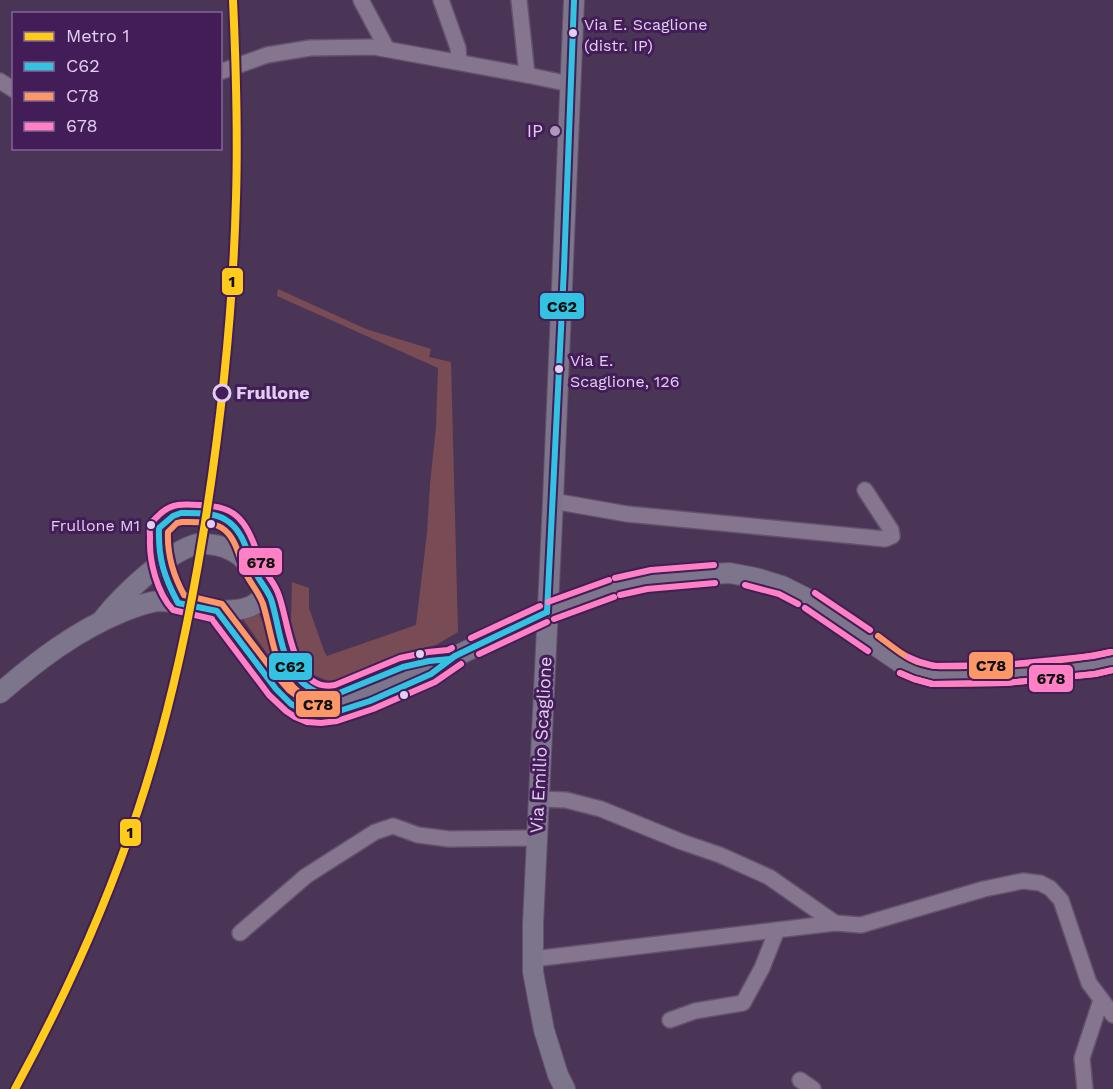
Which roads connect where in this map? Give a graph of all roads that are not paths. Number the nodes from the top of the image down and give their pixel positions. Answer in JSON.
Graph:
{"nodes":[{"id":1,"x":361,"y":0,"type":"edge"},
{"id":2,"x":441,"y":0,"type":"edge"},
{"id":3,"x":519,"y":0,"type":"edge"},
{"id":4,"x":574,"y":0,"type":"edge"},
{"id":5,"x":387,"y":49,"type":"junction"},
{"id":6,"x":459,"y":62,"type":"junction"},
{"id":7,"x":222,"y":72,"type":"edge"},
{"id":8,"x":527,"y":75,"type":"junction"},
{"id":9,"x":570,"y":84,"type":"junction"},
{"id":10,"x":865,"y":490,"type":"dead end"},
{"id":11,"x":553,"y":501,"type":"junction"},
{"id":12,"x":267,"y":592,"type":"junction"},
{"id":13,"x":217,"y":611,"type":"junction"},
{"id":14,"x":547,"y":612,"type":"junction"},
{"id":15,"x":101,"y":621,"type":"junction"},
{"id":16,"x":450,"y":659,"type":"junction"},
{"id":17,"x":1113,"y":661,"type":"edge"},
{"id":18,"x":0,"y":693,"type":"edge"},
{"id":19,"x":538,"y":799,"type":"junction"},
{"id":20,"x":537,"y":838,"type":"junction"},
{"id":21,"x":835,"y":923,"type":"junction"},
{"id":22,"x":777,"y":930,"type":"junction"},
{"id":23,"x":240,"y":933,"type":"dead end"},
{"id":24,"x":533,"y":959,"type":"junction"},
{"id":25,"x":1101,"y":1000,"type":"junction"},
{"id":26,"x":1113,"y":1015,"type":"edge"},
{"id":27,"x":670,"y":1020,"type":"dead end"},
{"id":28,"x":800,"y":1080,"type":"dead end"},
{"id":29,"x":565,"y":1089,"type":"edge"},
{"id":30,"x":813,"y":1089,"type":"edge"},
{"id":31,"x":1084,"y":1089,"type":"edge"}],
"edges":[{"from":1,"to":5,"type":"street"},
{"from":2,"to":6,"type":"street"},
{"from":3,"to":8,"type":"street"},
{"from":4,"to":9,"type":"main road","name":"Via Emilio Scaglione"},
{"from":5,"to":6,"type":"street"},
{"from":5,"to":7,"type":"street"},
{"from":6,"to":8,"type":"street"},
{"from":8,"to":9,"type":"street"},
{"from":9,"to":11,"type":"main road","name":"Via Emilio Scaglione"},
{"from":10,"to":11,"type":"street"},
{"from":11,"to":14,"type":"main road","name":"Via Emilio Scaglione"},
{"from":12,"to":13,"type":"main road"},
{"from":12,"to":15,"type":"main road"},
{"from":12,"to":16,"type":"main road"},
{"from":13,"to":15,"type":"main road"},
{"from":13,"to":16,"type":"main road"},
{"from":14,"to":16,"type":"main road"},
{"from":14,"to":17,"type":"main road"},
{"from":14,"to":19,"type":"main road","name":"Via Emilio Scaglione"},
{"from":15,"to":18,"type":"main road"},
{"from":19,"to":20,"type":"main road","name":"Via Emilio Scaglione"},
{"from":19,"to":21,"type":"street"},
{"from":20,"to":23,"type":"street"},
{"from":20,"to":24,"type":"main road","name":"Via Emilio Scaglione"},
{"from":21,"to":22,"type":"street"},
{"from":21,"to":25,"type":"street"},
{"from":22,"to":24,"type":"street"},
{"from":22,"to":27,"type":"street"},
{"from":24,"to":29,"type":"main road","name":"Via Emilio Scaglione"},
{"from":25,"to":26,"type":"street"},
{"from":25,"to":31,"type":"street"},
{"from":28,"to":30,"type":"street"}]}
